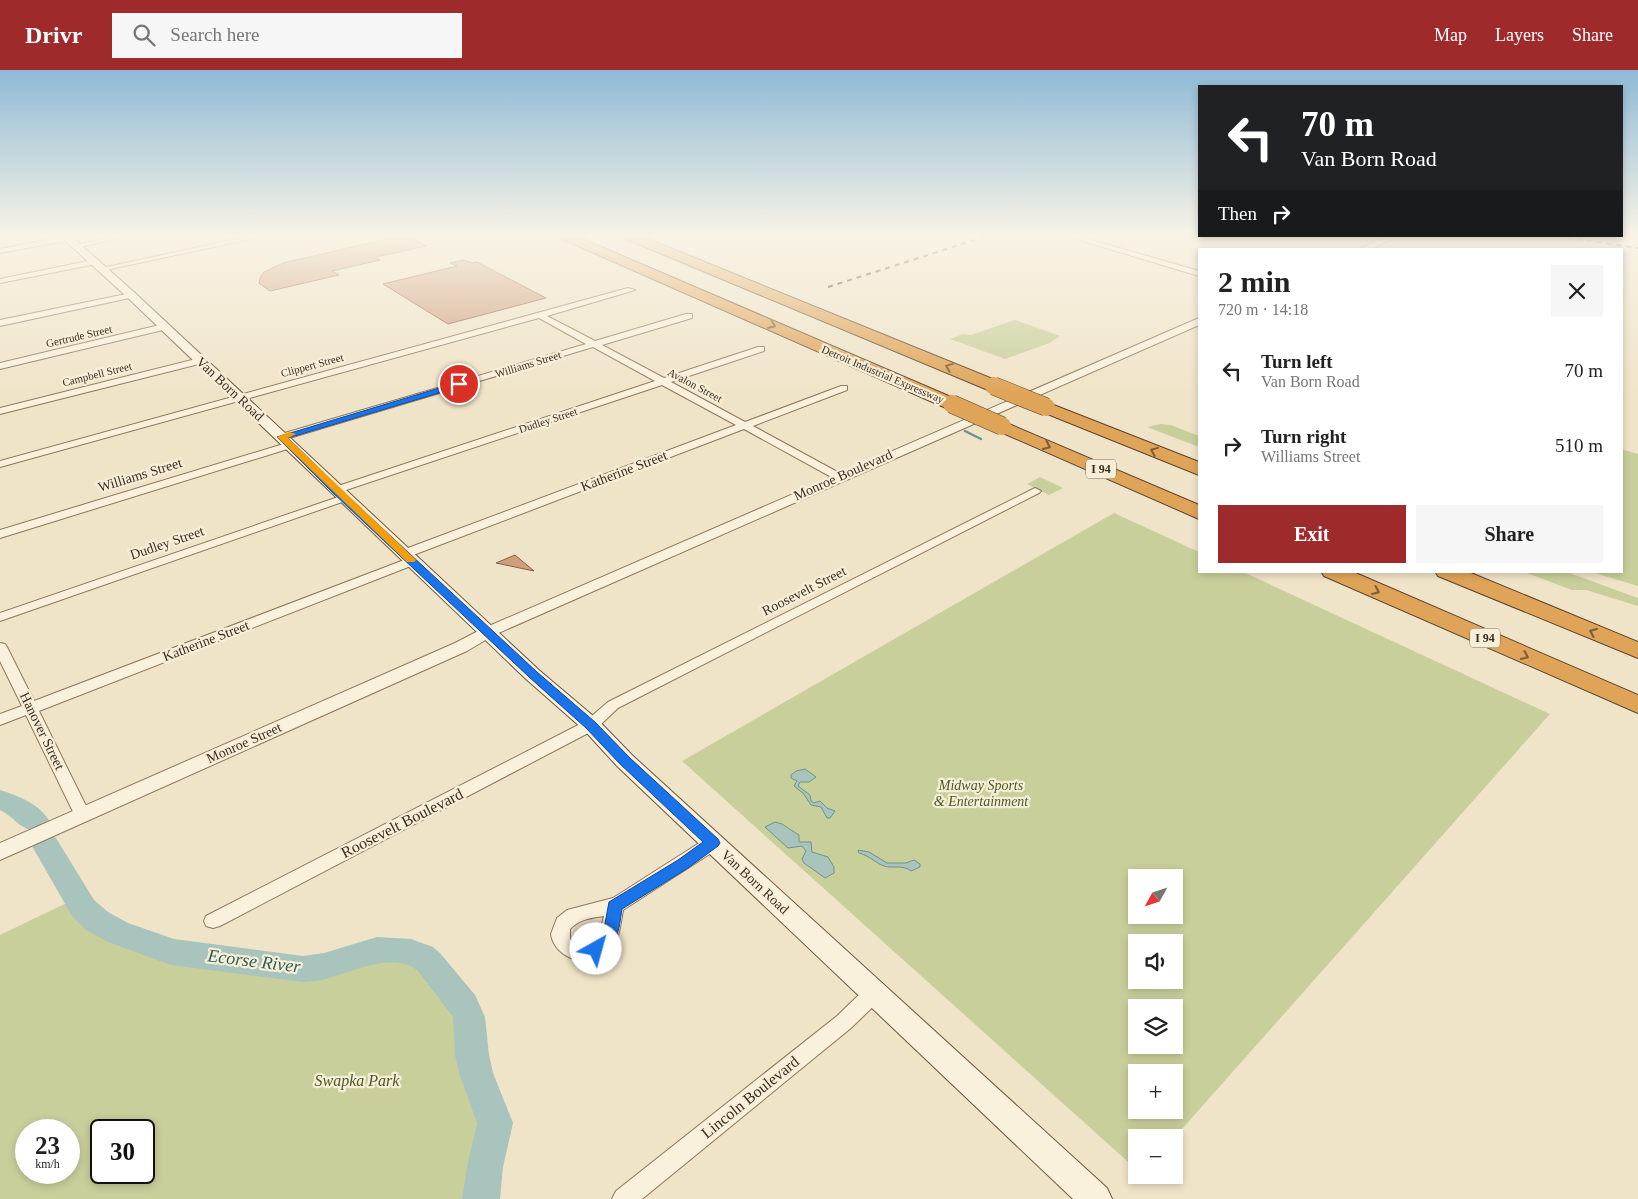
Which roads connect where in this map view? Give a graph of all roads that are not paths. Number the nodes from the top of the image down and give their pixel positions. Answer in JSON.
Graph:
{"nodes":[{"id":1,"x":124,"y":289,"type":"edge"},
{"id":2,"x":687,"y":289,"type":"edge"},
{"id":3,"x":758,"y":289,"type":"edge"},
{"id":4,"x":631,"y":290,"type":"dead end"},
{"id":5,"x":131,"y":295,"type":"junction"},
{"id":6,"x":540,"y":315,"type":"junction"},
{"id":7,"x":689,"y":316,"type":"dead end"},
{"id":8,"x":1198,"y":320,"type":"edge"},
{"id":9,"x":0,"y":323,"type":"edge"},
{"id":10,"x":164,"y":327,"type":"junction"},
{"id":11,"x":594,"y":344,"type":"junction"},
{"id":12,"x":761,"y":349,"type":"dead end"},
{"id":13,"x":200,"y":361,"type":"junction"},
{"id":14,"x":0,"y":366,"type":"edge"},
{"id":15,"x":663,"y":382,"type":"junction"},
{"id":16,"x":844,"y":388,"type":"dead end"},
{"id":17,"x":240,"y":398,"type":"junction"},
{"id":18,"x":0,"y":411,"type":"edge"},
{"id":19,"x":744,"y":426,"type":"junction"},
{"id":20,"x":286,"y":441,"type":"junction"},
{"id":21,"x":0,"y":464,"type":"edge"},
{"id":22,"x":1198,"y":469,"type":"edge"},
{"id":23,"x":839,"y":477,"type":"junction"},
{"id":24,"x":1036,"y":490,"type":"dead end"},
{"id":25,"x":340,"y":494,"type":"junction"},
{"id":26,"x":1198,"y":513,"type":"edge"},
{"id":27,"x":0,"y":534,"type":"edge"},
{"id":28,"x":408,"y":558,"type":"junction"},
{"id":29,"x":1337,"y":573,"type":"edge"},
{"id":30,"x":1451,"y":573,"type":"edge"},
{"id":31,"x":0,"y":616,"type":"edge"},
{"id":32,"x":488,"y":632,"type":"junction"},
{"id":33,"x":0,"y":647,"type":"edge"},
{"id":34,"x":1638,"y":651,"type":"edge"},
{"id":35,"x":1638,"y":705,"type":"edge"},
{"id":36,"x":31,"y":708,"type":"junction"},
{"id":37,"x":0,"y":720,"type":"edge"},
{"id":38,"x":591,"y":725,"type":"junction"},
{"id":39,"x":82,"y":816,"type":"junction"},
{"id":40,"x":713,"y":843,"type":"junction"},
{"id":41,"x":8,"y":849,"type":"edge"},
{"id":42,"x":615,"y":906,"type":"dead end"},
{"id":43,"x":213,"y":921,"type":"dead end"},
{"id":44,"x":874,"y":993,"type":"junction"},
{"id":45,"x":1084,"y":1195,"type":"edge"},
{"id":46,"x":624,"y":1199,"type":"edge"}],
"edges":[{"from":1,"to":5,"type":"main road","name":"Van Born Road"},
{"from":2,"to":26,"type":"highway","name":"Detroit Industrial Expressway","number":"I 94","one_way":true,"bridge":true},
{"from":22,"to":3,"type":"highway","one_way":true,"bridge":true},
{"from":4,"to":6,"type":"street","name":"Clippert Street"},
{"from":5,"to":9,"type":"street"},
{"from":5,"to":10,"type":"main road","name":"Van Born Road"},
{"from":6,"to":11,"type":"street","name":"Avalon Street"},
{"from":6,"to":17,"type":"street","name":"Clippert Street"},
{"from":7,"to":11,"type":"street","name":"Williams Street"},
{"from":8,"to":23,"type":"street","name":"Monroe Boulevard"},
{"from":10,"to":13,"type":"main road","name":"Van Born Road"},
{"from":10,"to":14,"type":"street","name":"Gertrude Street"},
{"from":11,"to":15,"type":"street","name":"Avalon Street"},
{"from":11,"to":20,"type":"street","name":"Williams Street"},
{"from":12,"to":15,"type":"street","name":"Dudley Street"},
{"from":13,"to":17,"type":"main road","name":"Van Born Road"},
{"from":13,"to":18,"type":"street","name":"Campbell Street"},
{"from":15,"to":19,"type":"street","name":"Avalon Street"},
{"from":15,"to":25,"type":"street","name":"Dudley Street"},
{"from":16,"to":19,"type":"street","name":"Katherine Street"},
{"from":17,"to":20,"type":"main road","name":"Van Born Road"},
{"from":17,"to":21,"type":"street","name":"Clippert Street"},
{"from":19,"to":23,"type":"street","name":"Avalon Street"},
{"from":19,"to":28,"type":"street","name":"Katherine Street"},
{"from":20,"to":25,"type":"main road","name":"Van Born Road"},
{"from":20,"to":27,"type":"street","name":"Williams Street"},
{"from":23,"to":32,"type":"street","name":"Monroe Boulevard"},
{"from":24,"to":38,"type":"street","name":"Roosevelt Street"},
{"from":25,"to":28,"type":"main road","name":"Van Born Road"},
{"from":25,"to":31,"type":"street","name":"Dudley Street"},
{"from":28,"to":32,"type":"main road","name":"Van Born Road"},
{"from":28,"to":36,"type":"street","name":"Katherine Street"},
{"from":29,"to":35,"type":"highway","number":"I 94","one_way":true},
{"from":34,"to":30,"type":"highway","one_way":true},
{"from":32,"to":38,"type":"main road","name":"Van Born Road"},
{"from":32,"to":39,"type":"street","name":"Monroe Street"},
{"from":33,"to":36,"type":"street","name":"Hanover Street"},
{"from":36,"to":37,"type":"street","name":"Katherine Street"},
{"from":36,"to":39,"type":"street","name":"Hanover Street"},
{"from":38,"to":40,"type":"main road","name":"Van Born Road"},
{"from":38,"to":43,"type":"street","name":"Roosevelt Boulevard"},
{"from":39,"to":41,"type":"street","name":"Monroe Street"},
{"from":40,"to":42,"type":"street"},
{"from":40,"to":44,"type":"main road","name":"Van Born Road"},
{"from":44,"to":45,"type":"main road","name":"Van Born Road"},
{"from":44,"to":46,"type":"street","name":"Lincoln Boulevard"}]}
